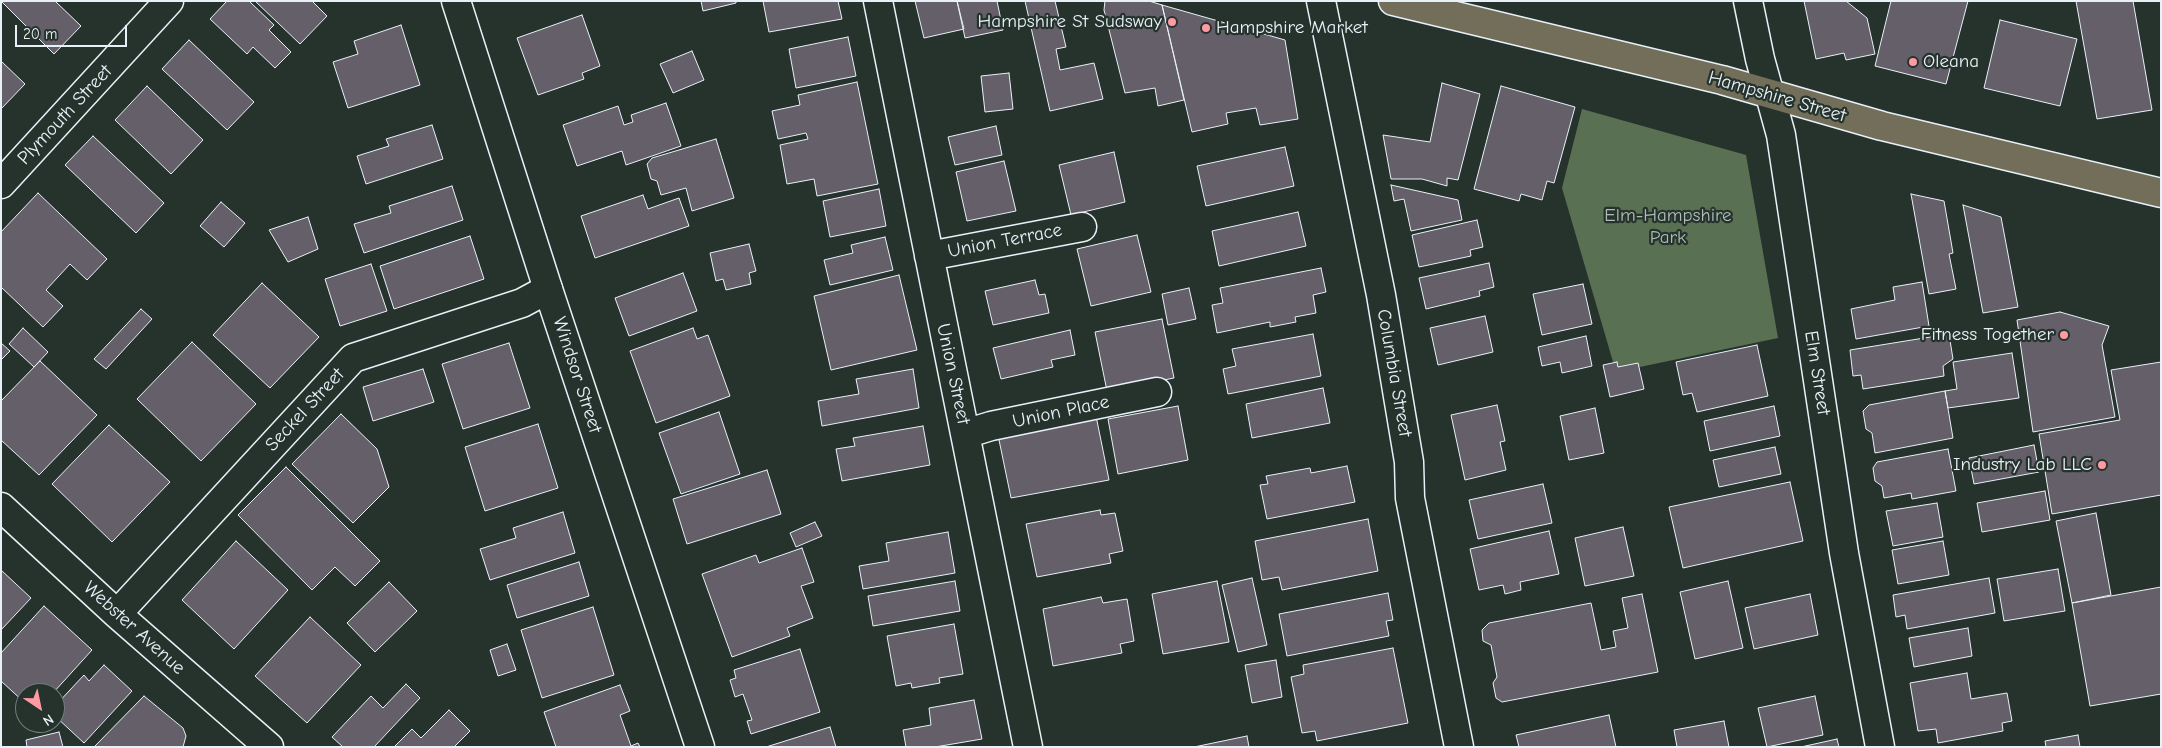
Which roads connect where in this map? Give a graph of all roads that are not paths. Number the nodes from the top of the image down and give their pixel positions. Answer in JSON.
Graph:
{"nodes":[{"id":1,"x":170,"y":1,"type":"edge"},
{"id":2,"x":456,"y":1,"type":"edge"},
{"id":3,"x":878,"y":1,"type":"edge"},
{"id":4,"x":1321,"y":1,"type":"edge"},
{"id":5,"x":1393,"y":1,"type":"edge"},
{"id":6,"x":1748,"y":1,"type":"edge"},
{"id":7,"x":1770,"y":93,"type":"junction"},
{"id":8,"x":1,"y":184,"type":"edge"},
{"id":9,"x":2161,"y":193,"type":"edge"},
{"id":10,"x":1082,"y":227,"type":"dead end"},
{"id":11,"x":928,"y":256,"type":"junction"},
{"id":12,"x":548,"y":289,"type":"junction"},
{"id":13,"x":1157,"y":392,"type":"dead end"},
{"id":14,"x":966,"y":434,"type":"junction"},
{"id":15,"x":1,"y":507,"type":"edge"},
{"id":16,"x":117,"y":614,"type":"junction"},
{"id":17,"x":267,"y":747,"type":"edge"},
{"id":18,"x":700,"y":747,"type":"edge"},
{"id":19,"x":1028,"y":747,"type":"edge"},
{"id":20,"x":1459,"y":747,"type":"edge"},
{"id":21,"x":1880,"y":747,"type":"edge"}],
"edges":[{"from":1,"to":8,"type":"street","name":"Plymouth Street"},
{"from":2,"to":12,"type":"street","name":"Windsor Street"},
{"from":3,"to":11,"type":"street","name":"Union Street"},
{"from":4,"to":20,"type":"street","name":"Columbia Street"},
{"from":5,"to":7,"type":"main road","name":"Hampshire Street"},
{"from":6,"to":7,"type":"street","name":"Elm Street"},
{"from":7,"to":9,"type":"main road","name":"Hampshire Street"},
{"from":7,"to":21,"type":"street","name":"Elm Street"},
{"from":10,"to":11,"type":"street","name":"Union Terrace"},
{"from":11,"to":14,"type":"street","name":"Union Street"},
{"from":12,"to":16,"type":"street","name":"Seckel Street"},
{"from":12,"to":18,"type":"street","name":"Windsor Street"},
{"from":13,"to":14,"type":"street","name":"Union Place"},
{"from":14,"to":19,"type":"street","name":"Union Street"},
{"from":15,"to":16,"type":"street","name":"Webster Avenue"},
{"from":16,"to":17,"type":"street","name":"Webster Avenue"}]}
